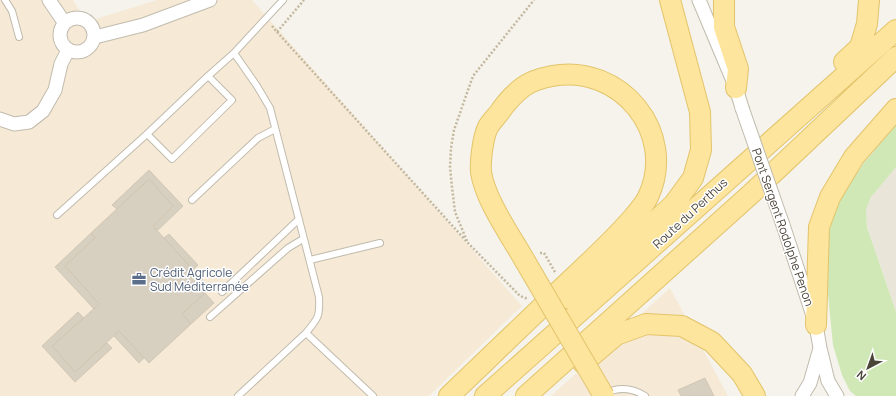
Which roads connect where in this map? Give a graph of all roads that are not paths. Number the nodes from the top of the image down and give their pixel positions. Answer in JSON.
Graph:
{"nodes":[{"id":1,"x":5,"y":0,"type":"edge"},
{"id":2,"x":49,"y":0,"type":"edge"},
{"id":3,"x":210,"y":0,"type":"edge"},
{"id":4,"x":670,"y":0,"type":"edge"},
{"id":5,"x":699,"y":0,"type":"edge"},
{"id":6,"x":724,"y":0,"type":"edge"},
{"id":7,"x":869,"y":0,"type":"edge"},
{"id":8,"x":280,"y":1,"type":"edge"},
{"id":9,"x":64,"y":22,"type":"junction"},
{"id":10,"x":896,"y":30,"type":"edge"},
{"id":11,"x":19,"y":37,"type":"dead end"},
{"id":12,"x":95,"y":37,"type":"junction"},
{"id":13,"x":68,"y":50,"type":"junction"},
{"id":14,"x":234,"y":53,"type":"junction"},
{"id":15,"x":896,"y":57,"type":"edge"},
{"id":16,"x":208,"y":76,"type":"junction"},
{"id":17,"x":736,"y":88,"type":"junction"},
{"id":18,"x":896,"y":109,"type":"edge"},
{"id":19,"x":0,"y":119,"type":"edge"},
{"id":20,"x":275,"y":129,"type":"junction"},
{"id":21,"x":147,"y":134,"type":"junction"},
{"id":22,"x":733,"y":174,"type":"junction"},
{"id":23,"x":192,"y":200,"type":"dead end"},
{"id":24,"x":57,"y":215,"type":"dead end"},
{"id":25,"x":299,"y":219,"type":"junction"},
{"id":26,"x":303,"y":239,"type":"junction"},
{"id":27,"x":380,"y":243,"type":"dead end"},
{"id":28,"x":310,"y":260,"type":"junction"},
{"id":29,"x":222,"y":292,"type":"dead end"},
{"id":30,"x":210,"y":317,"type":"dead end"},
{"id":31,"x":816,"y":325,"type":"junction"},
{"id":32,"x":306,"y":333,"type":"junction"},
{"id":33,"x":820,"y":348,"type":"junction"},
{"id":34,"x":238,"y":396,"type":"edge"},
{"id":35,"x":373,"y":396,"type":"edge"},
{"id":36,"x":448,"y":396,"type":"edge"},
{"id":37,"x":464,"y":396,"type":"edge"},
{"id":38,"x":485,"y":396,"type":"edge"},
{"id":39,"x":526,"y":396,"type":"edge"},
{"id":40,"x":544,"y":396,"type":"edge"},
{"id":41,"x":598,"y":396,"type":"edge"},
{"id":42,"x":604,"y":396,"type":"edge"},
{"id":43,"x":645,"y":396,"type":"edge"},
{"id":44,"x":755,"y":396,"type":"edge"},
{"id":45,"x":802,"y":396,"type":"edge"},
{"id":46,"x":836,"y":396,"type":"edge"}],
"edges":[{"from":1,"to":11,"type":"lane"},
{"from":2,"to":9,"type":"street"},
{"from":3,"to":12,"type":"street"},
{"from":4,"to":37,"type":"main road"},
{"from":5,"to":17,"type":"street"},
{"from":6,"to":17,"type":"main road"},
{"from":7,"to":22,"type":"main road"},
{"from":8,"to":14,"type":"lane"},
{"from":9,"to":12,"type":"street"},
{"from":9,"to":13,"type":"street"},
{"from":10,"to":22,"type":"main road","name":"Route du Perthus"},
{"from":12,"to":13,"type":"street"},
{"from":13,"to":19,"type":"street"},
{"from":14,"to":16,"type":"lane"},
{"from":14,"to":20,"type":"lane"},
{"from":15,"to":39,"type":"main road"},
{"from":16,"to":21,"type":"lane"},
{"from":16,"to":21,"type":"lane"},
{"from":17,"to":31,"type":"street","name":"Pont Sergent Rodolphe Penon","bridge":true},
{"from":18,"to":31,"type":"main road"},
{"from":20,"to":23,"type":"lane"},
{"from":20,"to":25,"type":"lane"},
{"from":21,"to":24,"type":"lane"},
{"from":22,"to":38,"type":"main road","name":"Route du Perthus"},
{"from":25,"to":26,"type":"lane"},
{"from":25,"to":29,"type":"lane"},
{"from":26,"to":28,"type":"lane"},
{"from":26,"to":30,"type":"lane"},
{"from":27,"to":28,"type":"lane"},
{"from":28,"to":32,"type":"lane"},
{"from":31,"to":33,"type":"street","name":"Pont Sergent Rodolphe Penon"},
{"from":32,"to":34,"type":"lane"},
{"from":32,"to":35,"type":"lane"},
{"from":33,"to":45,"type":"street","name":"Pont Sergent Rodolphe Penon"},
{"from":33,"to":46,"type":"street","name":"Pont Sergent Rodolphe Penon"},
{"from":36,"to":42,"type":"main road","bridge":true},
{"from":40,"to":44,"type":"main road"},
{"from":41,"to":43,"type":"lane"}]}
